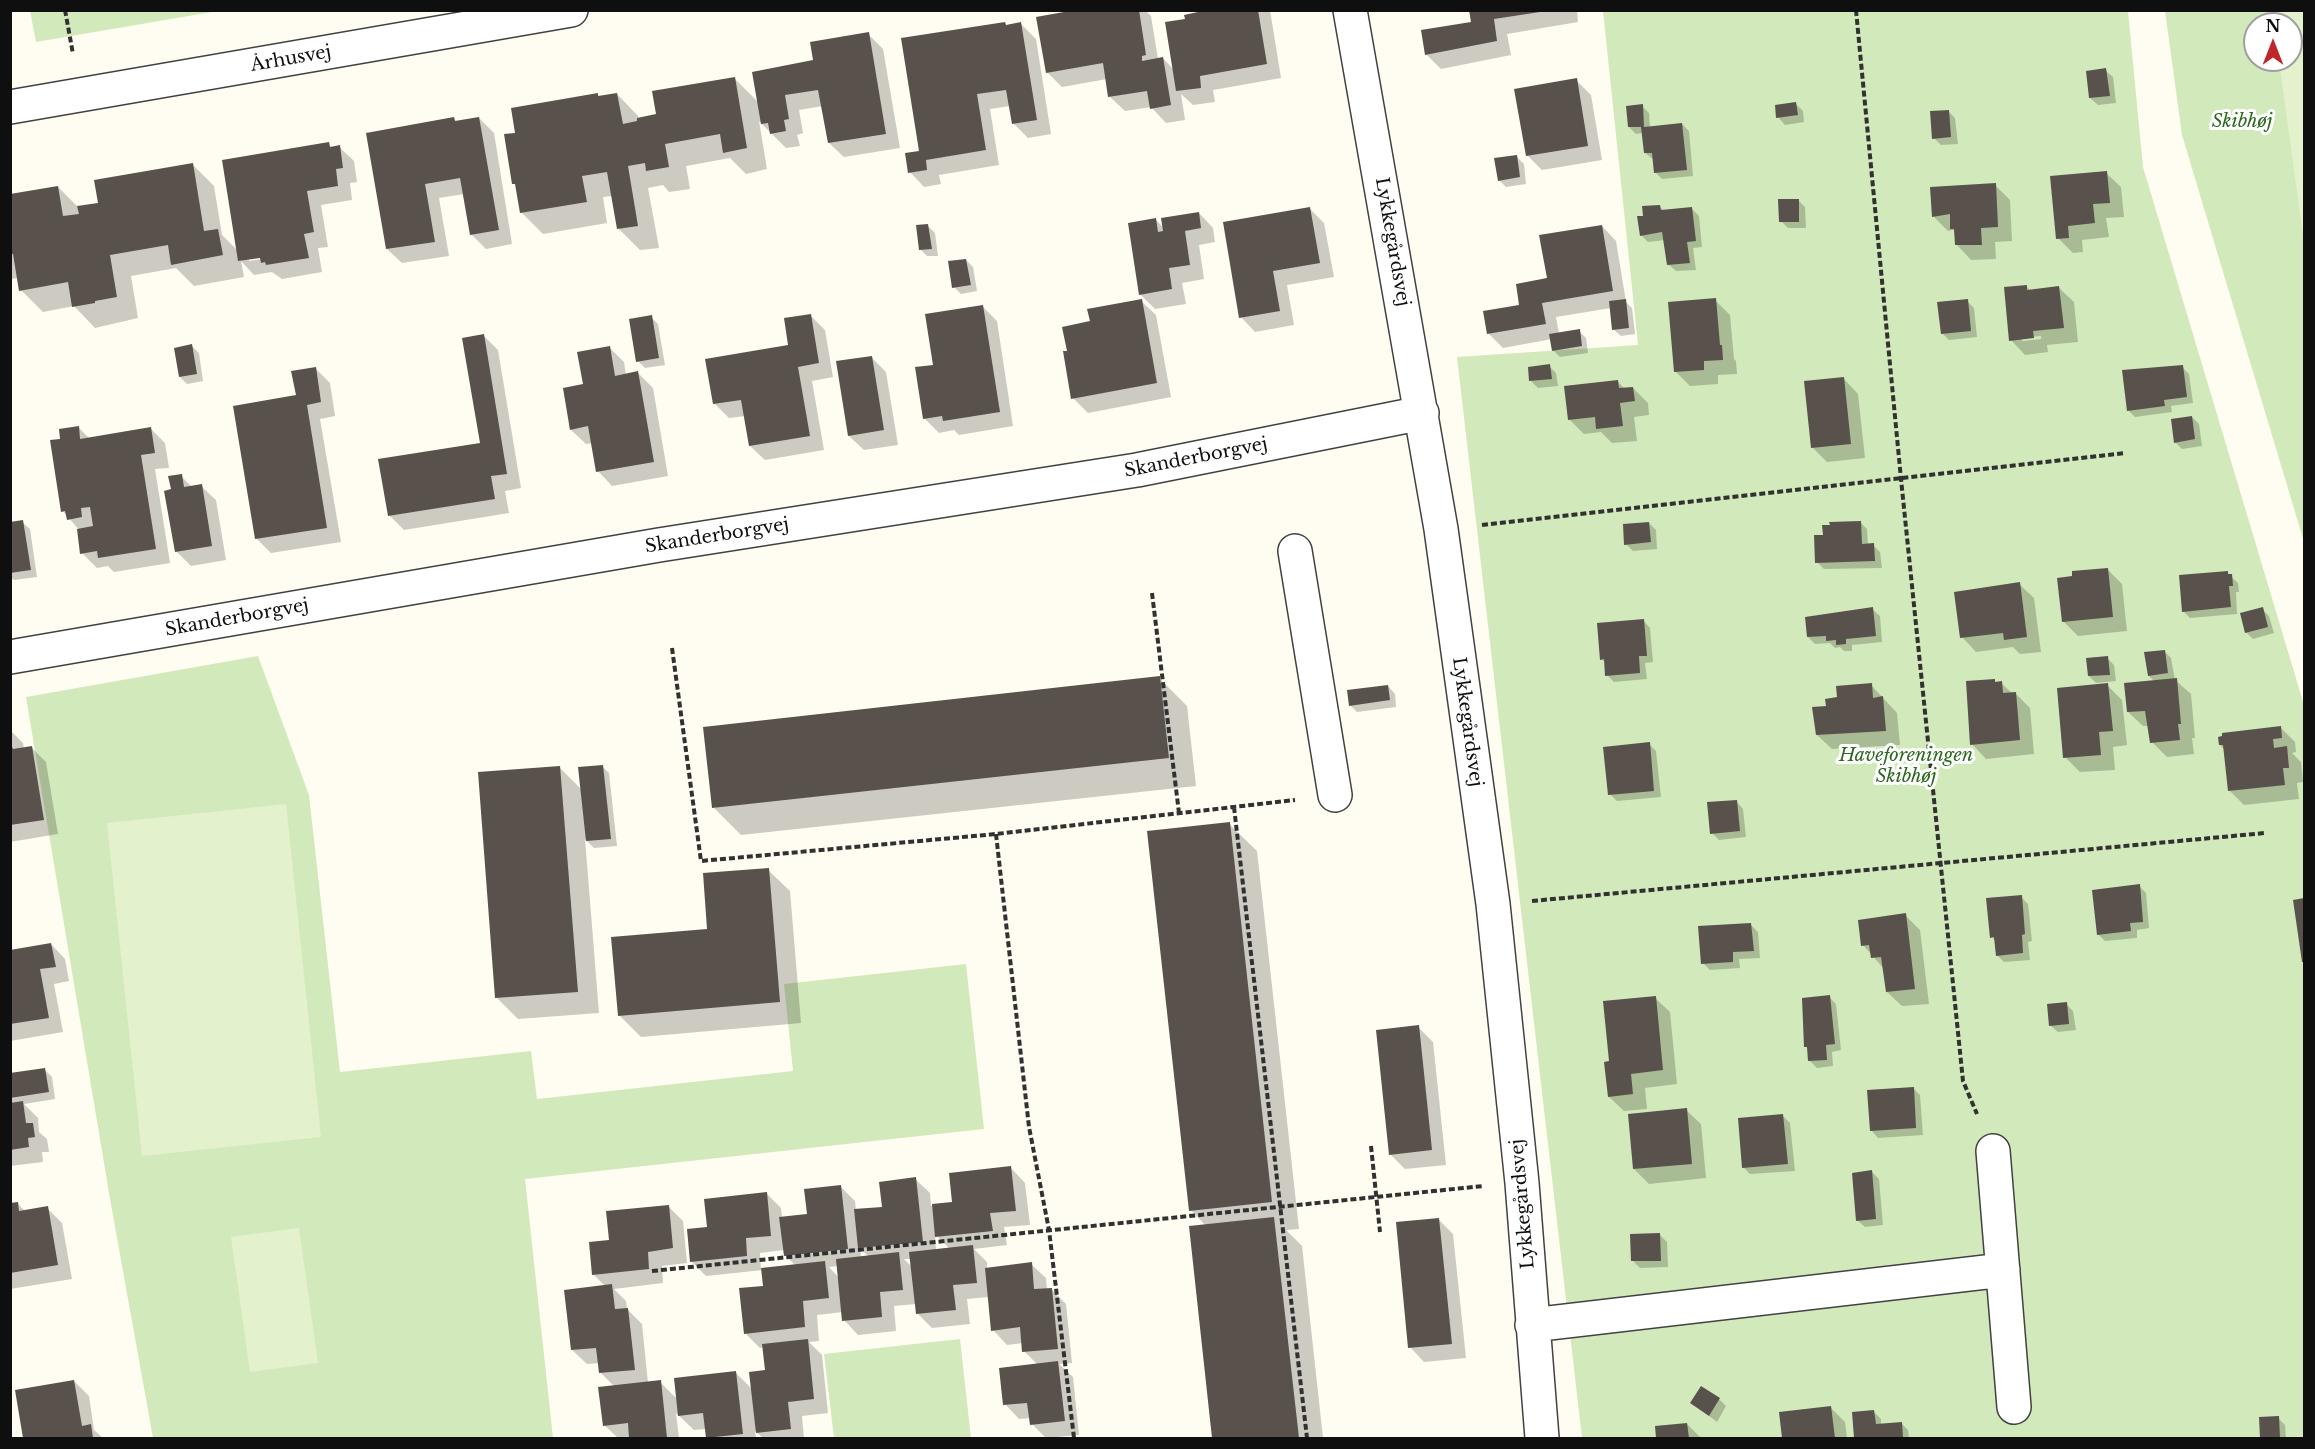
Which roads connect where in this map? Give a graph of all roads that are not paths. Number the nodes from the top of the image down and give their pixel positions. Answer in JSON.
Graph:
{"nodes":[{"id":1,"x":571,"y":10,"type":"edge"},
{"id":2,"x":1350,"y":10,"type":"edge"},
{"id":3,"x":10,"y":107,"type":"edge"},
{"id":4,"x":1422,"y":413,"type":"junction"},
{"id":5,"x":1295,"y":551,"type":"dead end"},
{"id":6,"x":10,"y":657,"type":"edge"},
{"id":7,"x":1335,"y":795,"type":"road end"},
{"id":8,"x":1993,"y":1151,"type":"road end"},
{"id":9,"x":2003,"y":1270,"type":"junction"},
{"id":10,"x":1532,"y":1325,"type":"junction"},
{"id":11,"x":2014,"y":1407,"type":"dead end"},
{"id":12,"x":1542,"y":1438,"type":"edge"}],
"edges":[{"from":1,"to":3,"type":"street","name":"Århusvej"},
{"from":2,"to":4,"type":"street","name":"Lykkegårdsvej"},
{"from":4,"to":6,"type":"street","name":"Skanderborgvej"},
{"from":4,"to":10,"type":"street","name":"Lykkegårdsvej"},
{"from":5,"to":7,"type":"street"},
{"from":8,"to":9,"type":"street"},
{"from":9,"to":10,"type":"street"},
{"from":9,"to":11,"type":"street"},
{"from":10,"to":12,"type":"street","name":"Lykkegårdsvej"}]}
